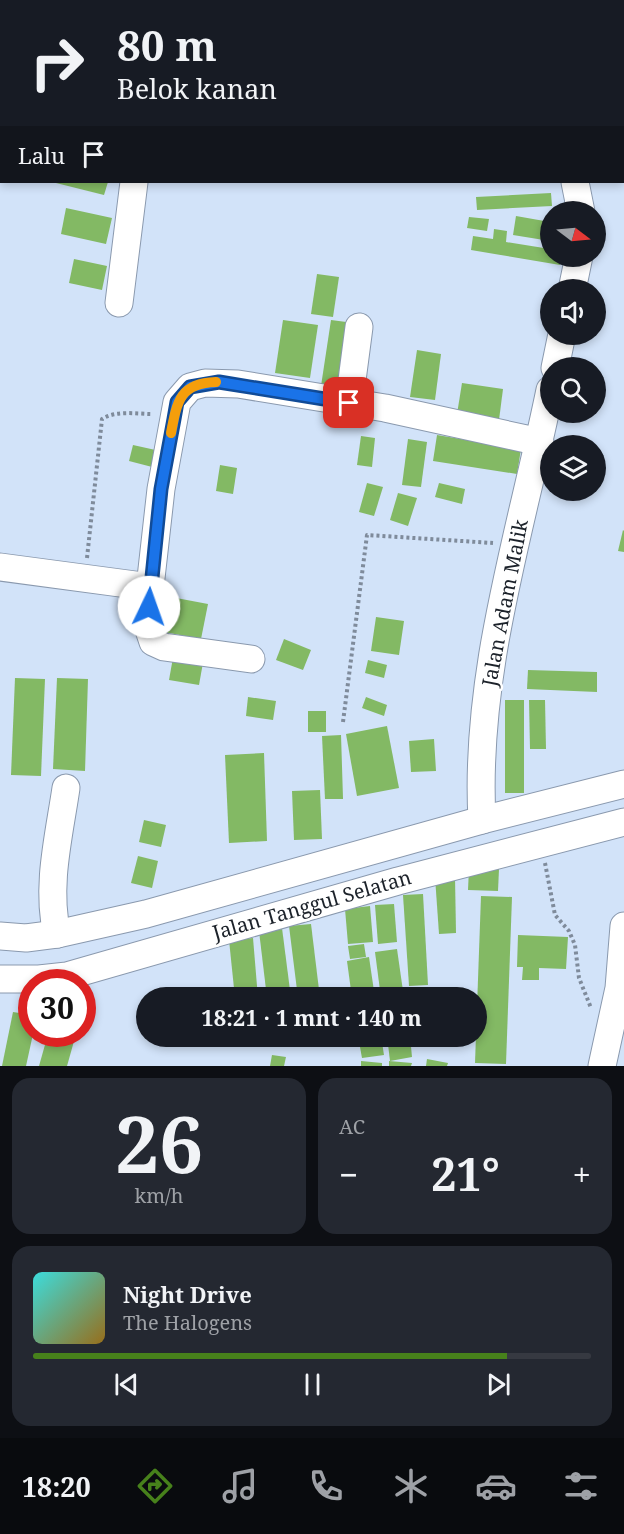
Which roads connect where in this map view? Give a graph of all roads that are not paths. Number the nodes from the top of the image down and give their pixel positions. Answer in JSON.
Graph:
{"nodes":[{"id":1,"x":135,"y":183,"type":"edge"},
{"id":2,"x":575,"y":183,"type":"edge"},
{"id":3,"x":579,"y":201,"type":"edge"},
{"id":4,"x":119,"y":303,"type":"dead end"},
{"id":5,"x":359,"y":327,"type":"dead end"},
{"id":6,"x":349,"y":403,"type":"junction"},
{"id":7,"x":540,"y":442,"type":"joint"},
{"id":8,"x":0,"y":567,"type":"edge"},
{"id":9,"x":150,"y":587,"type":"junction"},
{"id":10,"x":251,"y":659,"type":"dead end"},
{"id":11,"x":624,"y":784,"type":"edge"},
{"id":12,"x":66,"y":788,"type":"dead end"},
{"id":13,"x":482,"y":820,"type":"junction"},
{"id":14,"x":624,"y":822,"type":"edge"},
{"id":15,"x":624,"y":926,"type":"edge"},
{"id":16,"x":57,"y":934,"type":"junction"},
{"id":17,"x":0,"y":936,"type":"edge"},
{"id":18,"x":0,"y":979,"type":"edge"},
{"id":19,"x":602,"y":1066,"type":"edge"}],
"edges":[{"from":1,"to":4,"type":"street"},
{"from":2,"to":3,"type":"street"},
{"from":5,"to":6,"type":"street"},
{"from":6,"to":7,"type":"street"},
{"from":6,"to":9,"type":"street"},
{"from":7,"to":13,"type":"street","name":"Jalan Adam Malik"},
{"from":8,"to":9,"type":"street"},
{"from":9,"to":10,"type":"street"},
{"from":11,"to":13,"type":"street","name":"Jalan Tanggul Selatan"},
{"from":12,"to":16,"type":"street"},
{"from":13,"to":16,"type":"street","name":"Jalan Tanggul Selatan"},
{"from":14,"to":18,"type":"street","name":"Jalan Tanggul Selatan"},
{"from":15,"to":19,"type":"street"},
{"from":16,"to":17,"type":"street","name":"Jalan Tanggul Selatan"}]}
